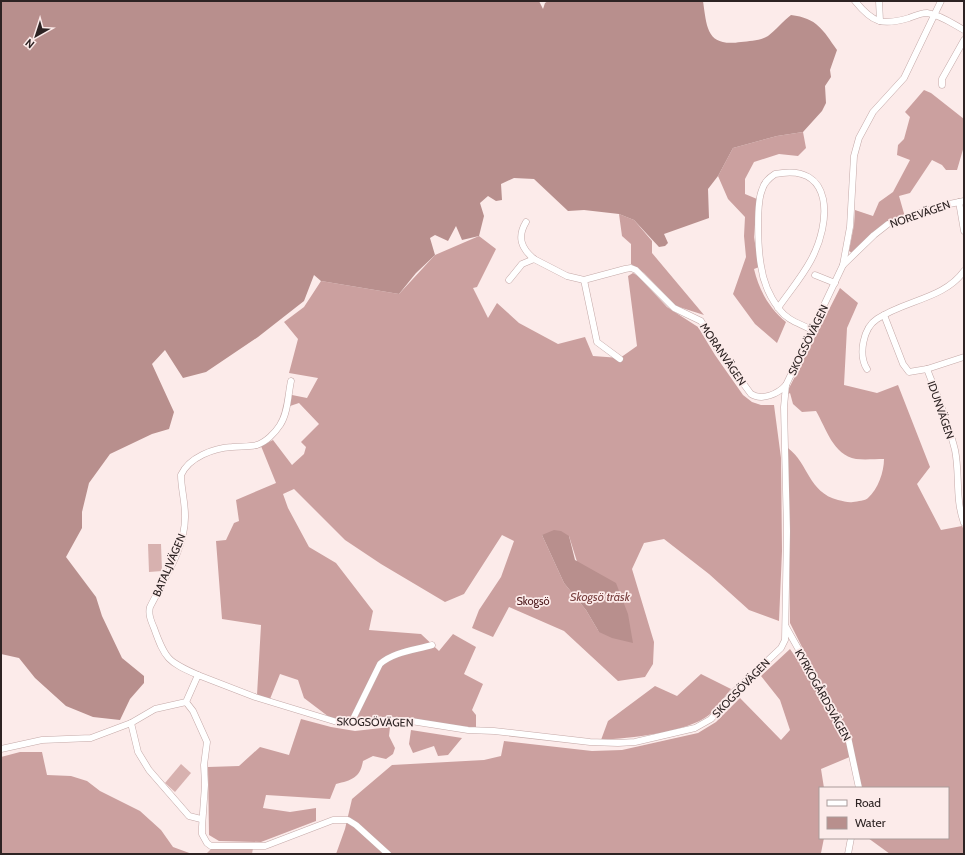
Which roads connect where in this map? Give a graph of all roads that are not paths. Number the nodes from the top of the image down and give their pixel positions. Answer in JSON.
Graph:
{"nodes":[{"id":1,"x":855,"y":1,"type":"edge"},
{"id":2,"x":879,"y":1,"type":"edge"},
{"id":3,"x":941,"y":1,"type":"edge"},
{"id":4,"x":934,"y":15,"type":"junction"},
{"id":5,"x":880,"y":21,"type":"junction"},
{"id":6,"x":964,"y":30,"type":"edge"},
{"id":7,"x":964,"y":40,"type":"edge"},
{"id":8,"x":942,"y":85,"type":"dead end"},
{"id":9,"x":962,"y":201,"type":"edge"},
{"id":10,"x":526,"y":222,"type":"dead end"},
{"id":11,"x":964,"y":231,"type":"edge"},
{"id":12,"x":534,"y":259,"type":"junction"},
{"id":13,"x":843,"y":265,"type":"junction"},
{"id":14,"x":964,"y":271,"type":"edge"},
{"id":15,"x":815,"y":275,"type":"dead end"},
{"id":16,"x":509,"y":280,"type":"dead end"},
{"id":17,"x":584,"y":280,"type":"junction"},
{"id":18,"x":835,"y":283,"type":"junction"},
{"id":19,"x":778,"y":308,"type":"junction"},
{"id":20,"x":884,"y":315,"type":"junction"},
{"id":21,"x":812,"y":330,"type":"junction"},
{"id":22,"x":964,"y":357,"type":"edge"},
{"id":23,"x":620,"y":359,"type":"dead end"},
{"id":24,"x":867,"y":368,"type":"dead end"},
{"id":25,"x":927,"y":369,"type":"junction"},
{"id":26,"x":291,"y":381,"type":"dead end"},
{"id":27,"x":786,"y":385,"type":"junction"},
{"id":28,"x":964,"y":522,"type":"edge"},
{"id":29,"x":786,"y":627,"type":"junction"},
{"id":30,"x":432,"y":645,"type":"dead end"},
{"id":31,"x":198,"y":675,"type":"junction"},
{"id":32,"x":186,"y":702,"type":"junction"},
{"id":33,"x":131,"y":723,"type":"junction"},
{"id":34,"x":351,"y":723,"type":"junction"},
{"id":35,"x":1,"y":749,"type":"edge"},
{"id":36,"x":860,"y":787,"type":"edge"},
{"id":37,"x":201,"y":819,"type":"junction"},
{"id":38,"x":851,"y":839,"type":"edge"},
{"id":39,"x":388,"y":854,"type":"edge"},
{"id":40,"x":848,"y":854,"type":"edge"}],
"edges":[{"from":1,"to":5,"type":"street"},
{"from":2,"to":5,"type":"street"},
{"from":3,"to":4,"type":"street","name":"SKOGSÖVÄGEN"},
{"from":4,"to":5,"type":"street"},
{"from":4,"to":6,"type":"street"},
{"from":4,"to":13,"type":"street","name":"SKOGSÖVÄGEN"},
{"from":7,"to":8,"type":"street"},
{"from":9,"to":11,"type":"street"},
{"from":9,"to":13,"type":"street","name":"NOREVÄGEN"},
{"from":10,"to":12,"type":"street"},
{"from":12,"to":16,"type":"street"},
{"from":12,"to":17,"type":"street"},
{"from":13,"to":18,"type":"street","name":"SKOGSÖVÄGEN"},
{"from":14,"to":20,"type":"street"},
{"from":15,"to":18,"type":"street"},
{"from":17,"to":23,"type":"street"},
{"from":17,"to":27,"type":"street","name":"MORANVÄGEN"},
{"from":18,"to":21,"type":"street","name":"SKOGSÖVÄGEN"},
{"from":19,"to":19,"type":"street"},
{"from":19,"to":21,"type":"street"},
{"from":20,"to":24,"type":"street"},
{"from":20,"to":25,"type":"street"},
{"from":21,"to":27,"type":"street","name":"SKOGSÖVÄGEN"},
{"from":22,"to":25,"type":"street"},
{"from":25,"to":28,"type":"street","name":"IDUNVÄGEN"},
{"from":26,"to":31,"type":"street","name":"BATALJVÄGEN"},
{"from":27,"to":29,"type":"street","name":"SKOGSÖVÄGEN"},
{"from":29,"to":34,"type":"street","name":"SKOGSÖVÄGEN"},
{"from":29,"to":36,"type":"street","name":"KYRKOGÅRDSVÄGEN"},
{"from":30,"to":34,"type":"street"},
{"from":31,"to":32,"type":"street"},
{"from":31,"to":34,"type":"street","name":"SKOGSÖVÄGEN"},
{"from":32,"to":33,"type":"street"},
{"from":32,"to":37,"type":"street"},
{"from":33,"to":35,"type":"street"},
{"from":33,"to":37,"type":"street"},
{"from":37,"to":39,"type":"street"},
{"from":38,"to":40,"type":"street"}]}
